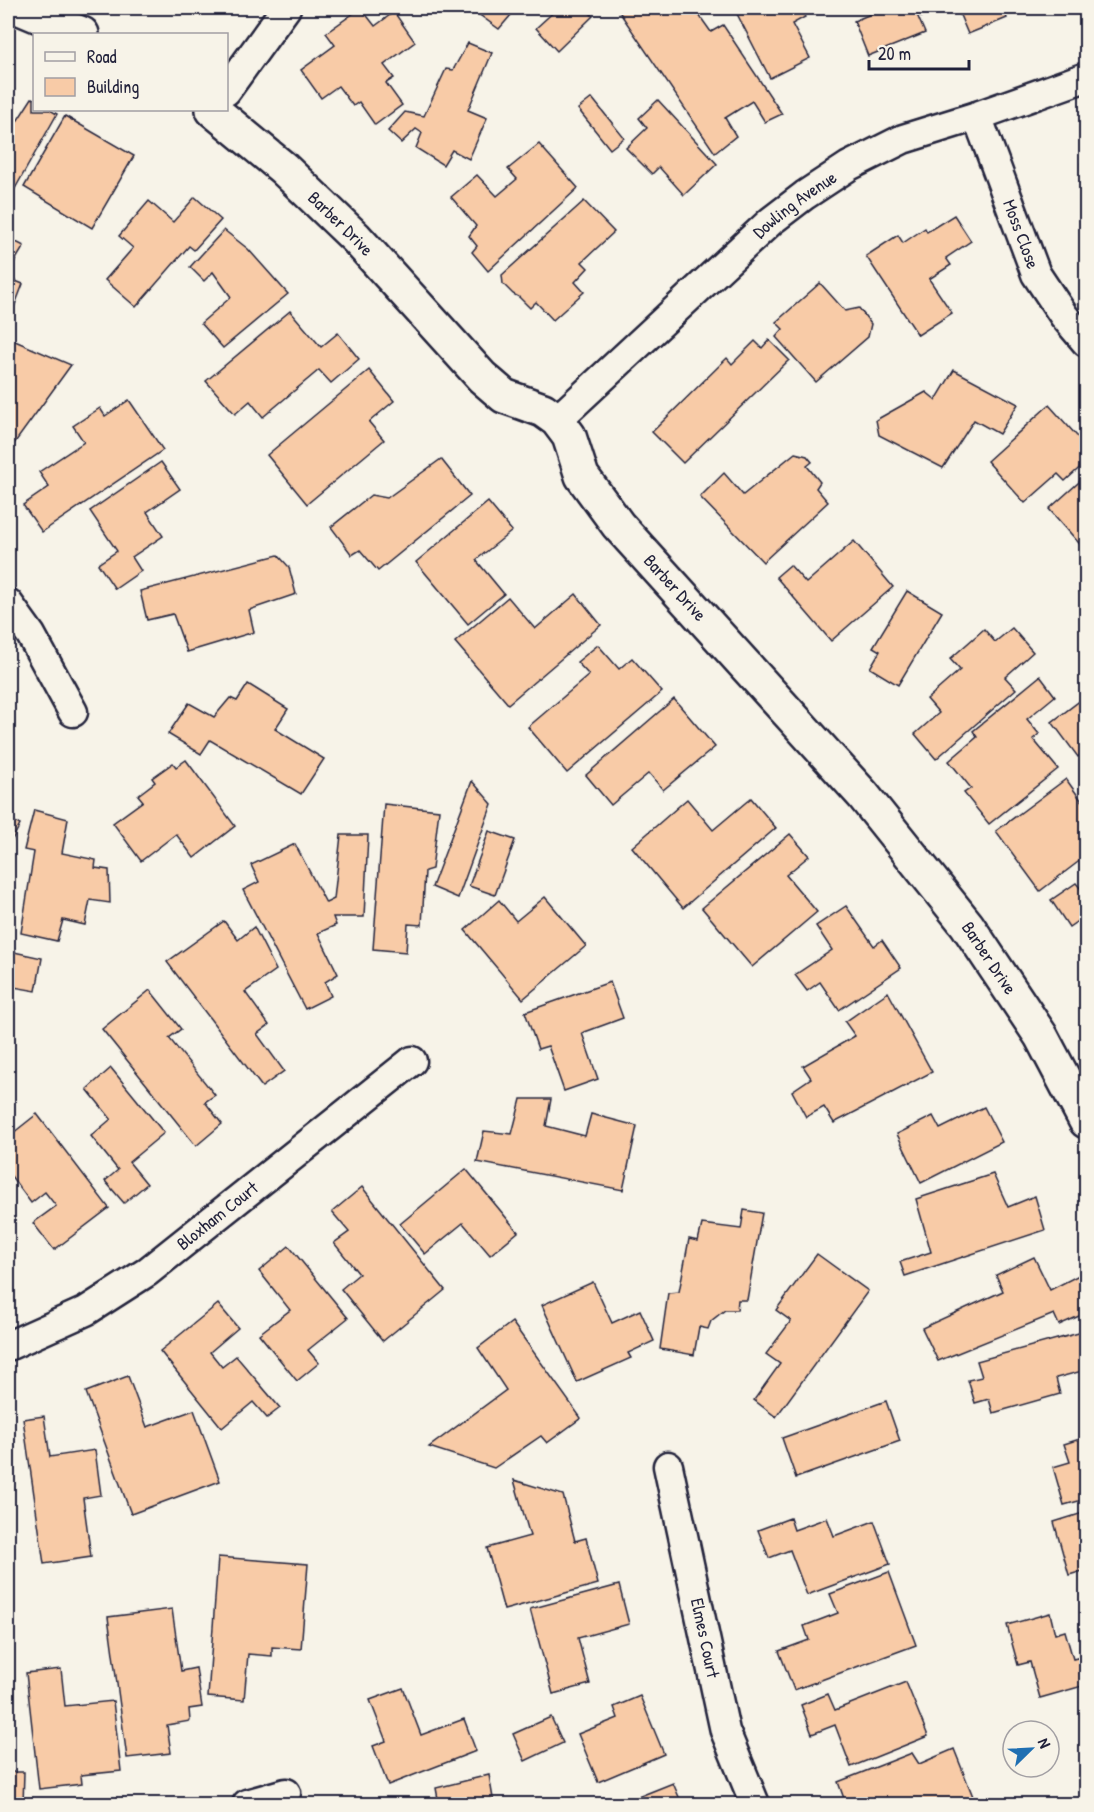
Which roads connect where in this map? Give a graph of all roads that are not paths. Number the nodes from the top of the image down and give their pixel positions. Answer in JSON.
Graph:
{"nodes":[{"id":1,"x":20,"y":8,"type":"edge"},
{"id":2,"x":286,"y":8,"type":"edge"},
{"id":3,"x":80,"y":33,"type":"edge"},
{"id":4,"x":1086,"y":77,"type":"edge"},
{"id":5,"x":228,"y":88,"type":"edge"},
{"id":6,"x":214,"y":111,"type":"edge"},
{"id":7,"x":977,"y":116,"type":"junction"},
{"id":8,"x":1086,"y":342,"type":"edge"},
{"id":9,"x":557,"y":420,"type":"junction"},
{"id":10,"x":8,"y":603,"type":"edge"},
{"id":11,"x":73,"y":712,"type":"dead end"},
{"id":12,"x":412,"y":1061,"type":"dead end"},
{"id":13,"x":1086,"y":1121,"type":"edge"},
{"id":14,"x":8,"y":1346,"type":"edge"},
{"id":15,"x":668,"y":1466,"type":"dead end"},
{"id":16,"x":286,"y":1793,"type":"dead end"},
{"id":17,"x":247,"y":1804,"type":"edge"},
{"id":18,"x":755,"y":1804,"type":"edge"}],
"edges":[{"from":1,"to":3,"type":"street"},
{"from":2,"to":5,"type":"street"},
{"from":4,"to":7,"type":"street","name":"Dowling Avenue"},
{"from":6,"to":9,"type":"street","name":"Barber Drive"},
{"from":7,"to":8,"type":"street","name":"Moss Close"},
{"from":7,"to":9,"type":"street","name":"Dowling Avenue"},
{"from":9,"to":13,"type":"street","name":"Barber Drive"},
{"from":10,"to":11,"type":"street"},
{"from":12,"to":14,"type":"street","name":"Bloxham Court"},
{"from":15,"to":18,"type":"street","name":"Elmes Court"},
{"from":16,"to":17,"type":"street"}]}
